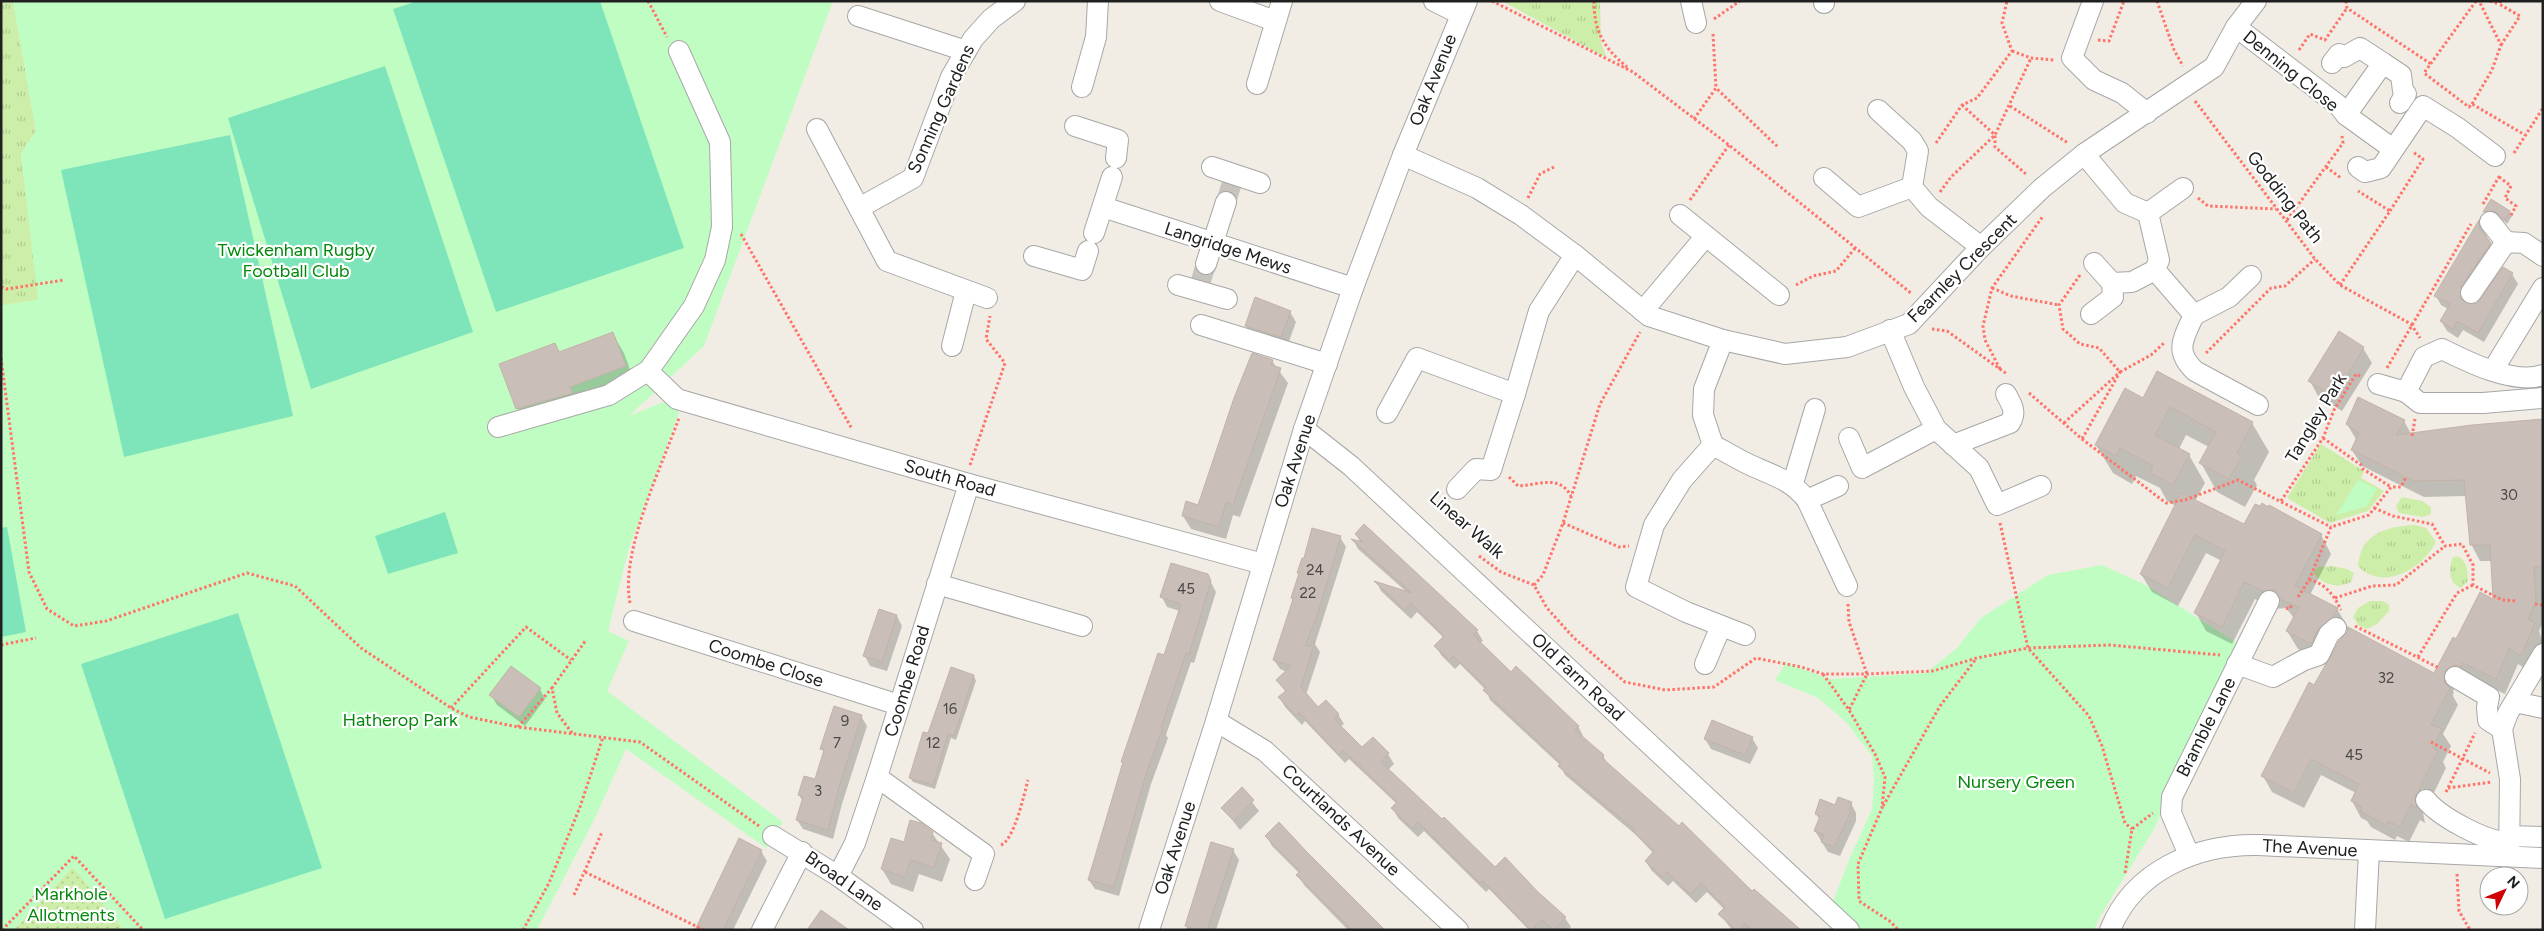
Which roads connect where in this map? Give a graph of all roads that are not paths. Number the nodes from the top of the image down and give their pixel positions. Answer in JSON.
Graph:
{"nodes":[{"id":1,"x":1016,"y":1,"type":"edge"},
{"id":2,"x":1098,"y":1,"type":"edge"},
{"id":3,"x":1282,"y":1,"type":"edge"},
{"id":4,"x":1434,"y":1,"type":"edge"},
{"id":5,"x":1691,"y":1,"type":"edge"},
{"id":6,"x":2256,"y":1,"type":"edge"},
{"id":7,"x":2090,"y":2,"type":"edge"},
{"id":8,"x":1225,"y":3,"type":"edge"},
{"id":9,"x":1464,"y":7,"type":"edge"},
{"id":10,"x":858,"y":16,"type":"dead end"},
{"id":11,"x":1275,"y":21,"type":"junction"},
{"id":12,"x":1707,"y":24,"type":"road end"},
{"id":13,"x":2236,"y":27,"type":"junction"},
{"id":14,"x":679,"y":50,"type":"road end"},
{"id":15,"x":966,"y":51,"type":"junction"},
{"id":16,"x":2383,"y":63,"type":"junction"},
{"id":17,"x":2332,"y":64,"type":"dead end"},
{"id":18,"x":1257,"y":84,"type":"dead end"},
{"id":19,"x":1082,"y":87,"type":"dead end"},
{"id":20,"x":2400,"y":104,"type":"dead end"},
{"id":21,"x":1878,"y":110,"type":"dead end"},
{"id":22,"x":2342,"y":110,"type":"junction"},
{"id":23,"x":2147,"y":113,"type":"junction"},
{"id":24,"x":1075,"y":126,"type":"dead end"},
{"id":25,"x":818,"y":128,"type":"dead end"},
{"id":26,"x":2396,"y":145,"type":"junction"},
{"id":27,"x":2084,"y":154,"type":"junction"},
{"id":28,"x":1402,"y":156,"type":"junction"},
{"id":29,"x":2495,"y":156,"type":"dead end"},
{"id":30,"x":1212,"y":167,"type":"dead end"},
{"id":31,"x":2353,"y":175,"type":"road end"},
{"id":32,"x":1824,"y":178,"type":"dead end"},
{"id":33,"x":1260,"y":183,"type":"dead end"},
{"id":34,"x":1912,"y":187,"type":"junction"},
{"id":35,"x":2183,"y":188,"type":"road end"},
{"id":36,"x":1226,"y":202,"type":"tunnel mouth"},
{"id":37,"x":1103,"y":207,"type":"junction"},
{"id":38,"x":859,"y":208,"type":"junction"},
{"id":39,"x":2148,"y":213,"type":"junction"},
{"id":40,"x":1680,"y":215,"type":"road end"},
{"id":41,"x":1705,"y":237,"type":"junction"},
{"id":42,"x":1212,"y":244,"type":"junction"},
{"id":43,"x":1981,"y":247,"type":"junction"},
{"id":44,"x":1575,"y":254,"type":"junction"},
{"id":45,"x":1034,"y":256,"type":"dead end"},
{"id":46,"x":2543,"y":256,"type":"edge"},
{"id":47,"x":2094,"y":263,"type":"dead end"},
{"id":48,"x":1206,"y":264,"type":"tunnel mouth"},
{"id":49,"x":2155,"y":270,"type":"junction"},
{"id":50,"x":2251,"y":276,"type":"dead end"},
{"id":51,"x":2112,"y":283,"type":"junction"},
{"id":52,"x":1178,"y":286,"type":"dead end"},
{"id":53,"x":1353,"y":288,"type":"junction"},
{"id":54,"x":2543,"y":288,"type":"edge"},
{"id":55,"x":966,"y":291,"type":"junction"},
{"id":56,"x":2471,"y":293,"type":"dead end"},
{"id":57,"x":1779,"y":295,"type":"road end"},
{"id":58,"x":987,"y":298,"type":"road end"},
{"id":59,"x":1227,"y":299,"type":"dead end"},
{"id":60,"x":1646,"y":314,"type":"junction"},
{"id":61,"x":2091,"y":314,"type":"dead end"},
{"id":62,"x":2194,"y":315,"type":"junction"},
{"id":63,"x":1201,"y":325,"type":"dead end"},
{"id":64,"x":1899,"y":327,"type":"junction"},
{"id":65,"x":1723,"y":340,"type":"junction"},
{"id":66,"x":952,"y":346,"type":"dead end"},
{"id":67,"x":1327,"y":364,"type":"junction"},
{"id":68,"x":649,"y":370,"type":"junction"},
{"id":69,"x":2494,"y":370,"type":"junction"},
{"id":70,"x":2543,"y":375,"type":"edge"},
{"id":71,"x":2378,"y":384,"type":"road end"},
{"id":72,"x":2012,"y":386,"type":"road end"},
{"id":73,"x":2406,"y":392,"type":"junction"},
{"id":74,"x":1515,"y":394,"type":"junction"},
{"id":75,"x":2543,"y":398,"type":"edge"},
{"id":76,"x":2258,"y":405,"type":"dead end"},
{"id":77,"x":1815,"y":408,"type":"dead end"},
{"id":78,"x":1387,"y":413,"type":"dead end"},
{"id":79,"x":498,"y":427,"type":"dead end"},
{"id":80,"x":1304,"y":429,"type":"junction"},
{"id":81,"x":1936,"y":430,"type":"junction"},
{"id":82,"x":1849,"y":438,"type":"dead end"},
{"id":83,"x":1713,"y":445,"type":"junction"},
{"id":84,"x":1953,"y":445,"type":"junction"},
{"id":85,"x":966,"y":483,"type":"junction"},
{"id":86,"x":1793,"y":484,"type":"junction"},
{"id":87,"x":1838,"y":486,"type":"dead end"},
{"id":88,"x":2041,"y":486,"type":"dead end"},
{"id":89,"x":1457,"y":489,"type":"dead end"},
{"id":90,"x":1808,"y":500,"type":"junction"},
{"id":91,"x":1263,"y":564,"type":"junction"},
{"id":92,"x":937,"y":584,"type":"junction"},
{"id":93,"x":1847,"y":586,"type":"road end"},
{"id":94,"x":2269,"y":601,"type":"dead end"},
{"id":95,"x":634,"y":621,"type":"road end"},
{"id":96,"x":2342,"y":625,"type":"road end"},
{"id":97,"x":1082,"y":626,"type":"dead end"},
{"id":98,"x":1721,"y":626,"type":"junction"},
{"id":99,"x":1745,"y":635,"type":"dead end"},
{"id":100,"x":2543,"y":654,"type":"edge"},
{"id":101,"x":2239,"y":660,"type":"junction"},
{"id":102,"x":1705,"y":664,"type":"dead end"},
{"id":103,"x":2455,"y":677,"type":"road end"},
{"id":104,"x":2515,"y":702,"type":"junction"},
{"id":105,"x":899,"y":705,"type":"junction"},
{"id":106,"x":2543,"y":708,"type":"edge"},
{"id":107,"x":1216,"y":721,"type":"junction"},
{"id":108,"x":2502,"y":729,"type":"junction"},
{"id":109,"x":877,"y":778,"type":"junction"},
{"id":110,"x":2430,"y":806,"type":"road end"},
{"id":111,"x":773,"y":836,"type":"road end"},
{"id":112,"x":2543,"y":837,"type":"edge"},
{"id":113,"x":2509,"y":845,"type":"junction"},
{"id":114,"x":2369,"y":851,"type":"junction"},
{"id":115,"x":802,"y":852,"type":"junction"},
{"id":116,"x":2189,"y":856,"type":"junction"},
{"id":117,"x":2543,"y":858,"type":"edge"},
{"id":118,"x":838,"y":876,"type":"junction"},
{"id":119,"x":976,"y":880,"type":"dead end"},
{"id":120,"x":762,"y":930,"type":"edge"},
{"id":121,"x":913,"y":930,"type":"edge"},
{"id":122,"x":1149,"y":930,"type":"edge"},
{"id":123,"x":1458,"y":930,"type":"edge"},
{"id":124,"x":1849,"y":930,"type":"edge"},
{"id":125,"x":2110,"y":930,"type":"edge"},
{"id":126,"x":2365,"y":930,"type":"edge"}],
"edges":[{"from":1,"to":15,"type":"street","name":"Sonning Gardens"},
{"from":2,"to":19,"type":"street"},
{"from":3,"to":11,"type":"street"},
{"from":4,"to":9,"type":"street"},
{"from":5,"to":12,"type":"street"},
{"from":6,"to":13,"type":"street","name":"Fearnley Crescent"},
{"from":7,"to":23,"type":"street"},
{"from":8,"to":11,"type":"street"},
{"from":9,"to":28,"type":"street","name":"Oak Avenue"},
{"from":10,"to":15,"type":"street"},
{"from":11,"to":18,"type":"street"},
{"from":13,"to":22,"type":"street","name":"Denning Close"},
{"from":13,"to":23,"type":"street","name":"Fearnley Crescent"},
{"from":14,"to":68,"type":"street"},
{"from":15,"to":38,"type":"street","name":"Sonning Gardens"},
{"from":16,"to":17,"type":"street"},
{"from":16,"to":20,"type":"street"},
{"from":16,"to":22,"type":"street","name":"Denning Close"},
{"from":21,"to":34,"type":"street"},
{"from":22,"to":26,"type":"street","name":"Denning Close"},
{"from":23,"to":27,"type":"street","name":"Fearnley Crescent"},
{"from":24,"to":37,"type":"street"},
{"from":25,"to":38,"type":"street"},
{"from":26,"to":29,"type":"street"},
{"from":26,"to":31,"type":"street"},
{"from":27,"to":39,"type":"street"},
{"from":27,"to":43,"type":"street","name":"Fearnley Crescent"},
{"from":28,"to":44,"type":"street","name":"Fearnley Crescent"},
{"from":28,"to":53,"type":"street","name":"Oak Avenue"},
{"from":30,"to":33,"type":"street"},
{"from":32,"to":34,"type":"street"},
{"from":34,"to":43,"type":"street"},
{"from":35,"to":39,"type":"street"},
{"from":36,"to":42,"type":"street"},
{"from":37,"to":42,"type":"street","name":"Langridge Mews"},
{"from":37,"to":45,"type":"street"},
{"from":38,"to":55,"type":"street"},
{"from":39,"to":49,"type":"street"},
{"from":40,"to":41,"type":"street"},
{"from":41,"to":57,"type":"street"},
{"from":41,"to":60,"type":"street"},
{"from":42,"to":48,"type":"street"},
{"from":42,"to":53,"type":"street","name":"Langridge Mews"},
{"from":43,"to":64,"type":"street","name":"Fearnley Crescent"},
{"from":44,"to":60,"type":"street","name":"Fearnley Crescent"},
{"from":44,"to":74,"type":"street"},
{"from":46,"to":56,"type":"street"},
{"from":47,"to":51,"type":"street"},
{"from":49,"to":51,"type":"street"},
{"from":49,"to":62,"type":"street"},
{"from":50,"to":62,"type":"street"},
{"from":51,"to":61,"type":"street"},
{"from":52,"to":59,"type":"street"},
{"from":53,"to":67,"type":"street","name":"Oak Avenue"},
{"from":54,"to":69,"type":"street"},
{"from":55,"to":58,"type":"street"},
{"from":55,"to":66,"type":"street"},
{"from":60,"to":65,"type":"street","name":"Fearnley Crescent"},
{"from":62,"to":76,"type":"street"},
{"from":63,"to":67,"type":"street"},
{"from":64,"to":65,"type":"street","name":"Fearnley Crescent"},
{"from":64,"to":81,"type":"street"},
{"from":65,"to":83,"type":"street"},
{"from":67,"to":80,"type":"street","name":"Oak Avenue"},
{"from":68,"to":79,"type":"street"},
{"from":68,"to":85,"type":"street","name":"South Road"},
{"from":69,"to":70,"type":"street"},
{"from":69,"to":73,"type":"street"},
{"from":71,"to":73,"type":"street"},
{"from":72,"to":84,"type":"street"},
{"from":73,"to":75,"type":"street"},
{"from":74,"to":78,"type":"street"},
{"from":74,"to":89,"type":"street"},
{"from":77,"to":86,"type":"street"},
{"from":80,"to":91,"type":"street","name":"Oak Avenue"},
{"from":80,"to":124,"type":"street","name":"Old Farm Road"},
{"from":81,"to":82,"type":"street"},
{"from":81,"to":84,"type":"street"},
{"from":83,"to":86,"type":"street"},
{"from":83,"to":98,"type":"street"},
{"from":84,"to":88,"type":"street"},
{"from":85,"to":91,"type":"street","name":"South Road"},
{"from":85,"to":92,"type":"street","name":"Coombe Road"},
{"from":86,"to":90,"type":"street"},
{"from":87,"to":90,"type":"street"},
{"from":90,"to":93,"type":"street"},
{"from":91,"to":107,"type":"street","name":"Oak Avenue"},
{"from":92,"to":97,"type":"street"},
{"from":92,"to":105,"type":"street","name":"Coombe Road"},
{"from":94,"to":101,"type":"street","name":"Bramble Lane"},
{"from":95,"to":105,"type":"street","name":"Coombe Close"},
{"from":96,"to":101,"type":"street"},
{"from":98,"to":99,"type":"street"},
{"from":98,"to":102,"type":"street"},
{"from":100,"to":104,"type":"street"},
{"from":101,"to":116,"type":"street","name":"Bramble Lane"},
{"from":103,"to":108,"type":"street"},
{"from":104,"to":106,"type":"street"},
{"from":104,"to":108,"type":"street"},
{"from":105,"to":109,"type":"street","name":"Coombe Road"},
{"from":107,"to":122,"type":"street","name":"Oak Avenue"},
{"from":107,"to":123,"type":"street","name":"Courtlands Avenue"},
{"from":108,"to":113,"type":"street"},
{"from":109,"to":118,"type":"street","name":"Coombe Road"},
{"from":109,"to":119,"type":"street"},
{"from":110,"to":113,"type":"street"},
{"from":111,"to":115,"type":"street","name":"Broad Lane"},
{"from":112,"to":113,"type":"street"},
{"from":113,"to":114,"type":"street","name":"The Avenue"},
{"from":113,"to":117,"type":"street","name":"The Avenue"},
{"from":114,"to":116,"type":"street","name":"The Avenue"},
{"from":114,"to":126,"type":"street"},
{"from":115,"to":118,"type":"street","name":"Broad Lane"},
{"from":115,"to":120,"type":"street"},
{"from":116,"to":125,"type":"street","name":"The Avenue"},
{"from":118,"to":121,"type":"street","name":"Broad Lane"}]}
